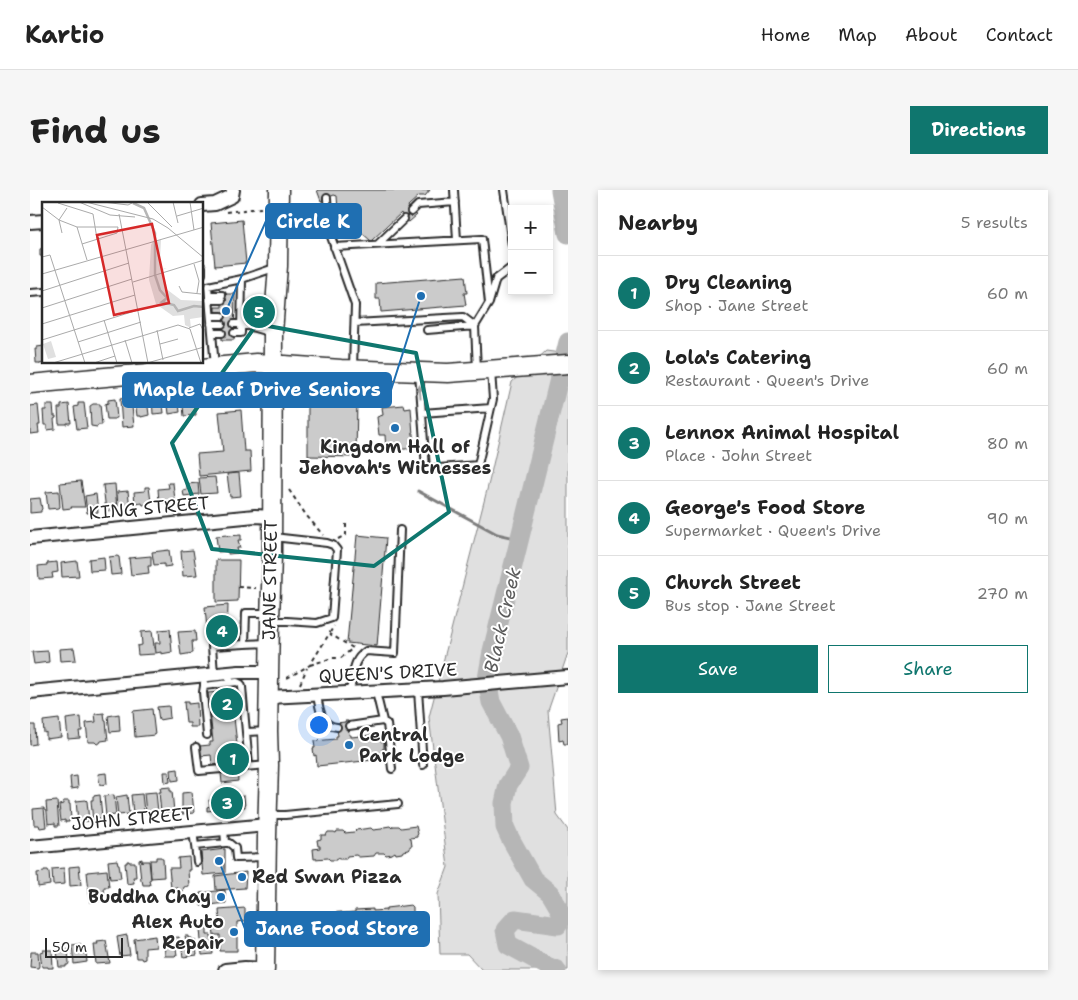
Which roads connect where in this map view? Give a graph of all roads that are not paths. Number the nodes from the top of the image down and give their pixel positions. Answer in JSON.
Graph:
{"nodes":[{"id":1,"x":233,"y":190,"type":"edge"},
{"id":2,"x":280,"y":190,"type":"edge"},
{"id":3,"x":454,"y":190,"type":"edge"},
{"id":4,"x":504,"y":190,"type":"edge"},
{"id":5,"x":327,"y":201,"type":"road end"},
{"id":6,"x":455,"y":202,"type":"junction"},
{"id":7,"x":209,"y":205,"type":"edge"},
{"id":8,"x":411,"y":212,"type":"dead end"},
{"id":9,"x":508,"y":218,"type":"edge"},
{"id":10,"x":404,"y":219,"type":"dead end"},
{"id":11,"x":457,"y":240,"type":"junction"},
{"id":12,"x":378,"y":244,"type":"junction"},
{"id":13,"x":334,"y":247,"type":"junction"},
{"id":14,"x":278,"y":266,"type":"junction"},
{"id":15,"x":508,"y":270,"type":"edge"},
{"id":16,"x":242,"y":279,"type":"junction"},
{"id":17,"x":209,"y":298,"type":"junction"},
{"id":18,"x":222,"y":298,"type":"dead end"},
{"id":19,"x":489,"y":303,"type":"junction"},
{"id":20,"x":211,"y":316,"type":"junction"},
{"id":21,"x":222,"y":316,"type":"dead end"},
{"id":22,"x":354,"y":323,"type":"junction"},
{"id":23,"x":211,"y":324,"type":"junction"},
{"id":24,"x":222,"y":324,"type":"dead end"},
{"id":25,"x":238,"y":324,"type":"junction"},
{"id":26,"x":475,"y":326,"type":"junction"},
{"id":27,"x":427,"y":330,"type":"dead end"},
{"id":28,"x":212,"y":333,"type":"junction"},
{"id":29,"x":222,"y":333,"type":"dead end"},
{"id":30,"x":234,"y":333,"type":"dead end"},
{"id":31,"x":273,"y":333,"type":"junction"},
{"id":32,"x":273,"y":364,"type":"junction"},
{"id":33,"x":568,"y":364,"type":"edge"},
{"id":34,"x":214,"y":367,"type":"junction"},
{"id":35,"x":353,"y":369,"type":"junction"},
{"id":36,"x":484,"y":370,"type":"junction"},
{"id":37,"x":419,"y":372,"type":"junction"},
{"id":38,"x":30,"y":384,"type":"edge"},
{"id":39,"x":491,"y":408,"type":"junction"},
{"id":40,"x":422,"y":413,"type":"junction"},
{"id":41,"x":272,"y":517,"type":"junction"},
{"id":42,"x":400,"y":530,"type":"dead end"},
{"id":43,"x":272,"y":537,"type":"junction"},
{"id":44,"x":30,"y":538,"type":"edge"},
{"id":45,"x":270,"y":617,"type":"junction"},
{"id":46,"x":269,"y":643,"type":"junction"},
{"id":47,"x":245,"y":644,"type":"junction"},
{"id":48,"x":269,"y":672,"type":"junction"},
{"id":49,"x":568,"y":677,"type":"edge"},
{"id":50,"x":207,"y":678,"type":"junction"},
{"id":51,"x":230,"y":678,"type":"junction"},
{"id":52,"x":418,"y":690,"type":"junction"},
{"id":53,"x":30,"y":692,"type":"edge"},
{"id":54,"x":376,"y":692,"type":"junction"},
{"id":55,"x":348,"y":693,"type":"junction"},
{"id":56,"x":317,"y":695,"type":"junction"},
{"id":57,"x":269,"y":697,"type":"junction"},
{"id":58,"x":383,"y":721,"type":"junction"},
{"id":59,"x":337,"y":726,"type":"dead end"},
{"id":60,"x":348,"y":726,"type":"dead end"},
{"id":61,"x":268,"y":731,"type":"junction"},
{"id":62,"x":247,"y":732,"type":"junction"},
{"id":63,"x":207,"y":735,"type":"dead end"},
{"id":64,"x":196,"y":747,"type":"dead end"},
{"id":65,"x":270,"y":765,"type":"junction"},
{"id":66,"x":423,"y":765,"type":"dead end"},
{"id":67,"x":249,"y":766,"type":"junction"},
{"id":68,"x":392,"y":769,"type":"dead end"},
{"id":69,"x":398,"y":804,"type":"dead end"},
{"id":70,"x":267,"y":820,"type":"junction"},
{"id":71,"x":224,"y":828,"type":"junction"},
{"id":72,"x":193,"y":831,"type":"junction"},
{"id":73,"x":225,"y":843,"type":"junction"},
{"id":74,"x":30,"y":846,"type":"edge"},
{"id":75,"x":194,"y":846,"type":"junction"},
{"id":76,"x":266,"y":857,"type":"junction"},
{"id":77,"x":197,"y":862,"type":"dead end"},
{"id":78,"x":265,"y":969,"type":"edge"},
{"id":79,"x":225,"y":970,"type":"edge"}],
"edges":[{"from":1,"to":7,"type":"street"},
{"from":2,"to":14,"type":"main road","name":"JANE STREET"},
{"from":3,"to":6,"type":"lane"},
{"from":4,"to":9,"type":"lane"},
{"from":5,"to":13,"type":"lane"},
{"from":6,"to":8,"type":"lane"},
{"from":6,"to":11,"type":"lane"},
{"from":10,"to":12,"type":"lane"},
{"from":11,"to":12,"type":"lane"},
{"from":11,"to":19,"type":"lane"},
{"from":12,"to":13,"type":"lane"},
{"from":13,"to":22,"type":"lane"},
{"from":14,"to":16,"type":"lane"},
{"from":14,"to":31,"type":"main road","name":"JANE STREET"},
{"from":15,"to":19,"type":"lane"},
{"from":16,"to":17,"type":"lane"},
{"from":16,"to":25,"type":"lane"},
{"from":17,"to":18,"type":"lane"},
{"from":17,"to":20,"type":"lane"},
{"from":19,"to":26,"type":"lane"},
{"from":20,"to":21,"type":"lane"},
{"from":20,"to":23,"type":"lane"},
{"from":22,"to":26,"type":"lane"},
{"from":22,"to":35,"type":"lane"},
{"from":23,"to":24,"type":"lane"},
{"from":23,"to":28,"type":"lane"},
{"from":25,"to":30,"type":"lane"},
{"from":25,"to":31,"type":"lane"},
{"from":26,"to":27,"type":"lane"},
{"from":26,"to":36,"type":"lane"},
{"from":28,"to":29,"type":"lane"},
{"from":28,"to":34,"type":"lane"},
{"from":31,"to":32,"type":"main road","name":"JANE STREET"},
{"from":32,"to":34,"type":"main road"},
{"from":32,"to":35,"type":"main road"},
{"from":32,"to":41,"type":"main road","name":"JANE STREET"},
{"from":33,"to":36,"type":"main road"},
{"from":34,"to":38,"type":"main road"},
{"from":35,"to":37,"type":"main road"},
{"from":36,"to":37,"type":"main road"},
{"from":36,"to":39,"type":"lane"},
{"from":40,"to":37,"type":"lane","one_way":true},
{"from":39,"to":40,"type":"lane"},
{"from":39,"to":40,"type":"lane"},
{"from":41,"to":43,"type":"main road","name":"JANE STREET"},
{"from":41,"to":44,"type":"street","name":"KING STREET"},
{"from":42,"to":55,"type":"lane"},
{"from":43,"to":45,"type":"main road","name":"JANE STREET"},
{"from":43,"to":45,"type":"lane"},
{"from":45,"to":46,"type":"main road","name":"JANE STREET"},
{"from":45,"to":47,"type":"lane"},
{"from":46,"to":47,"type":"lane"},
{"from":46,"to":48,"type":"main road","name":"JANE STREET"},
{"from":47,"to":50,"type":"lane"},
{"from":48,"to":51,"type":"street"},
{"from":48,"to":57,"type":"main road","name":"JANE STREET"},
{"from":49,"to":52,"type":"street","name":"QUEEN'S DRIVE"},
{"from":50,"to":51,"type":"street"},
{"from":50,"to":53,"type":"street"},
{"from":50,"to":63,"type":"lane"},
{"from":51,"to":62,"type":"lane"},
{"from":52,"to":54,"type":"street","name":"QUEEN'S DRIVE"},
{"from":52,"to":66,"type":"lane"},
{"from":54,"to":55,"type":"street","name":"QUEEN'S DRIVE"},
{"from":54,"to":58,"type":"lane"},
{"from":55,"to":56,"type":"street","name":"QUEEN'S DRIVE"},
{"from":56,"to":57,"type":"street","name":"QUEEN'S DRIVE"},
{"from":56,"to":59,"type":"lane"},
{"from":57,"to":61,"type":"main road","name":"JANE STREET"},
{"from":58,"to":60,"type":"lane"},
{"from":58,"to":68,"type":"lane"},
{"from":61,"to":62,"type":"lane"},
{"from":61,"to":65,"type":"main road","name":"JANE STREET"},
{"from":62,"to":67,"type":"lane"},
{"from":64,"to":67,"type":"lane"},
{"from":65,"to":67,"type":"lane"},
{"from":65,"to":70,"type":"main road","name":"JANE STREET"},
{"from":69,"to":70,"type":"lane"},
{"from":70,"to":71,"type":"street","name":"JOHN STREET"},
{"from":70,"to":76,"type":"main road","name":"JANE STREET"},
{"from":71,"to":72,"type":"street","name":"JOHN STREET"},
{"from":71,"to":73,"type":"lane"},
{"from":72,"to":74,"type":"street","name":"JOHN STREET"},
{"from":72,"to":75,"type":"lane"},
{"from":73,"to":75,"type":"lane"},
{"from":73,"to":76,"type":"lane"},
{"from":75,"to":77,"type":"lane"},
{"from":76,"to":78,"type":"main road","name":"JANE STREET"},
{"from":78,"to":79,"type":"street"}]}
